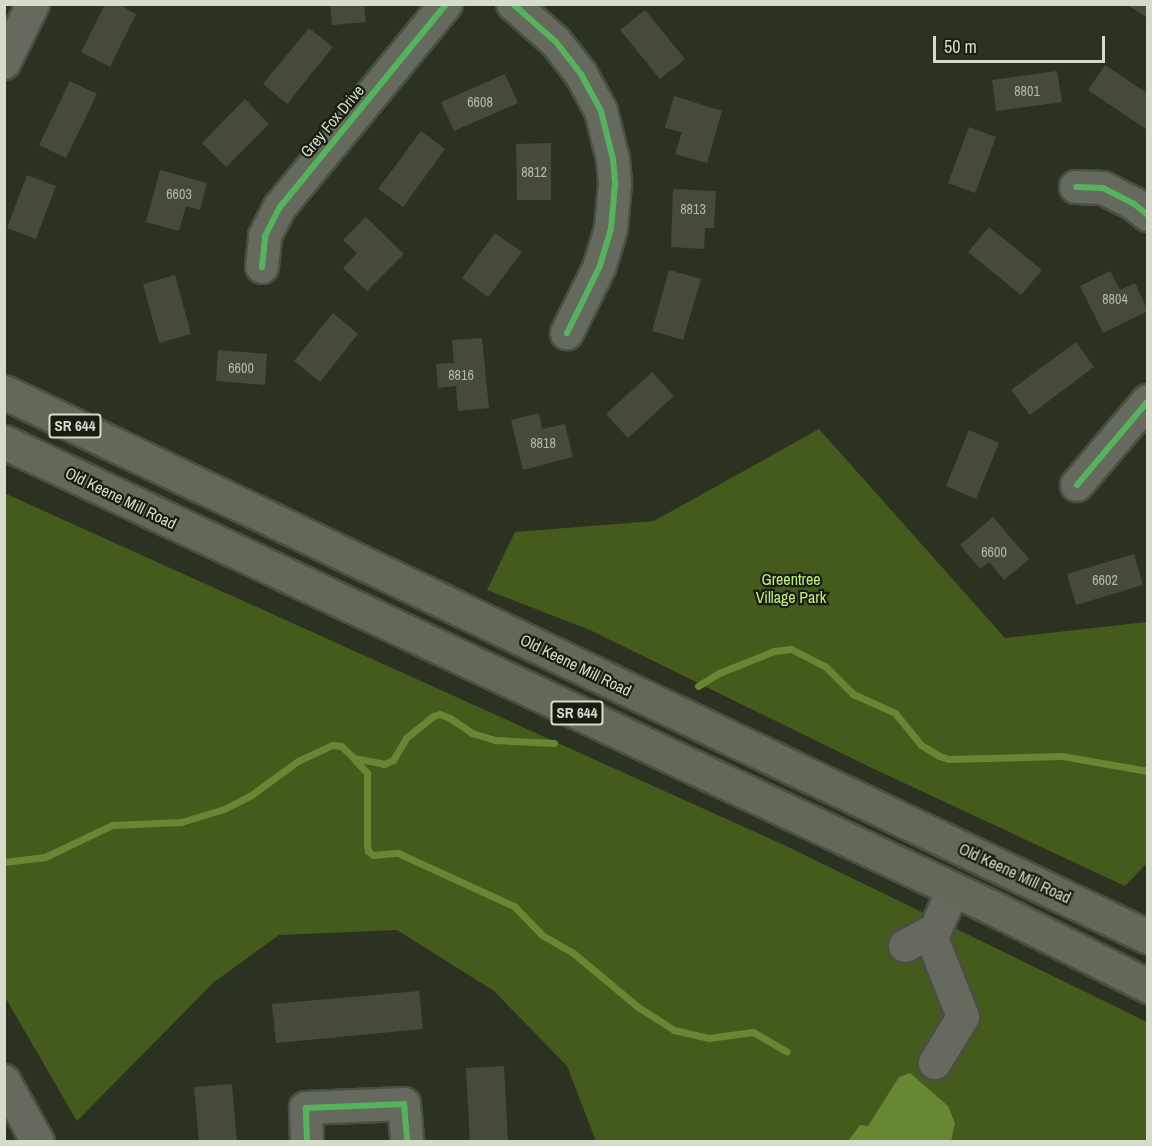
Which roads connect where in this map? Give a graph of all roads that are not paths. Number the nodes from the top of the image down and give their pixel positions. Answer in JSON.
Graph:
{"nodes":[{"id":1,"x":33,"y":4,"type":"edge"},
{"id":2,"x":446,"y":4,"type":"edge"},
{"id":3,"x":513,"y":4,"type":"edge"},
{"id":4,"x":4,"y":63,"type":"edge"},
{"id":5,"x":1076,"y":187,"type":"dead end"},
{"id":6,"x":1148,"y":215,"type":"edge"},
{"id":7,"x":262,"y":267,"type":"dead end"},
{"id":8,"x":567,"y":333,"type":"dead end"},
{"id":9,"x":4,"y":392,"type":"edge"},
{"id":10,"x":1148,"y":400,"type":"edge"},
{"id":11,"x":4,"y":442,"type":"edge"},
{"id":12,"x":1077,"y":485,"type":"dead end"},
{"id":13,"x":953,"y":890,"type":"junction"},
{"id":14,"x":933,"y":931,"type":"junction"},
{"id":15,"x":1148,"y":937,"type":"edge"},
{"id":16,"x":905,"y":946,"type":"dead end"},
{"id":17,"x":1148,"y":986,"type":"edge"},
{"id":18,"x":935,"y":1063,"type":"dead end"},
{"id":19,"x":4,"y":1081,"type":"edge"},
{"id":20,"x":38,"y":1142,"type":"edge"},
{"id":21,"x":307,"y":1142,"type":"edge"},
{"id":22,"x":407,"y":1142,"type":"edge"}],
"edges":[{"from":1,"to":4,"type":"street"},
{"from":2,"to":7,"type":"street","name":"Grey Fox Drive"},
{"from":3,"to":8,"type":"street"},
{"from":5,"to":6,"type":"street"},
{"from":9,"to":15,"type":"main road","name":"Old Keene Mill Road","number":"SR 644"},
{"from":10,"to":12,"type":"street"},
{"from":11,"to":13,"type":"main road","name":"Old Keene Mill Road","number":"SR 644"},
{"from":13,"to":14,"type":"street"},
{"from":13,"to":17,"type":"main road","name":"Old Keene Mill Road","number":"SR 644"},
{"from":14,"to":16,"type":"street"},
{"from":14,"to":18,"type":"street"},
{"from":19,"to":20,"type":"street"},
{"from":21,"to":22,"type":"street"}]}
